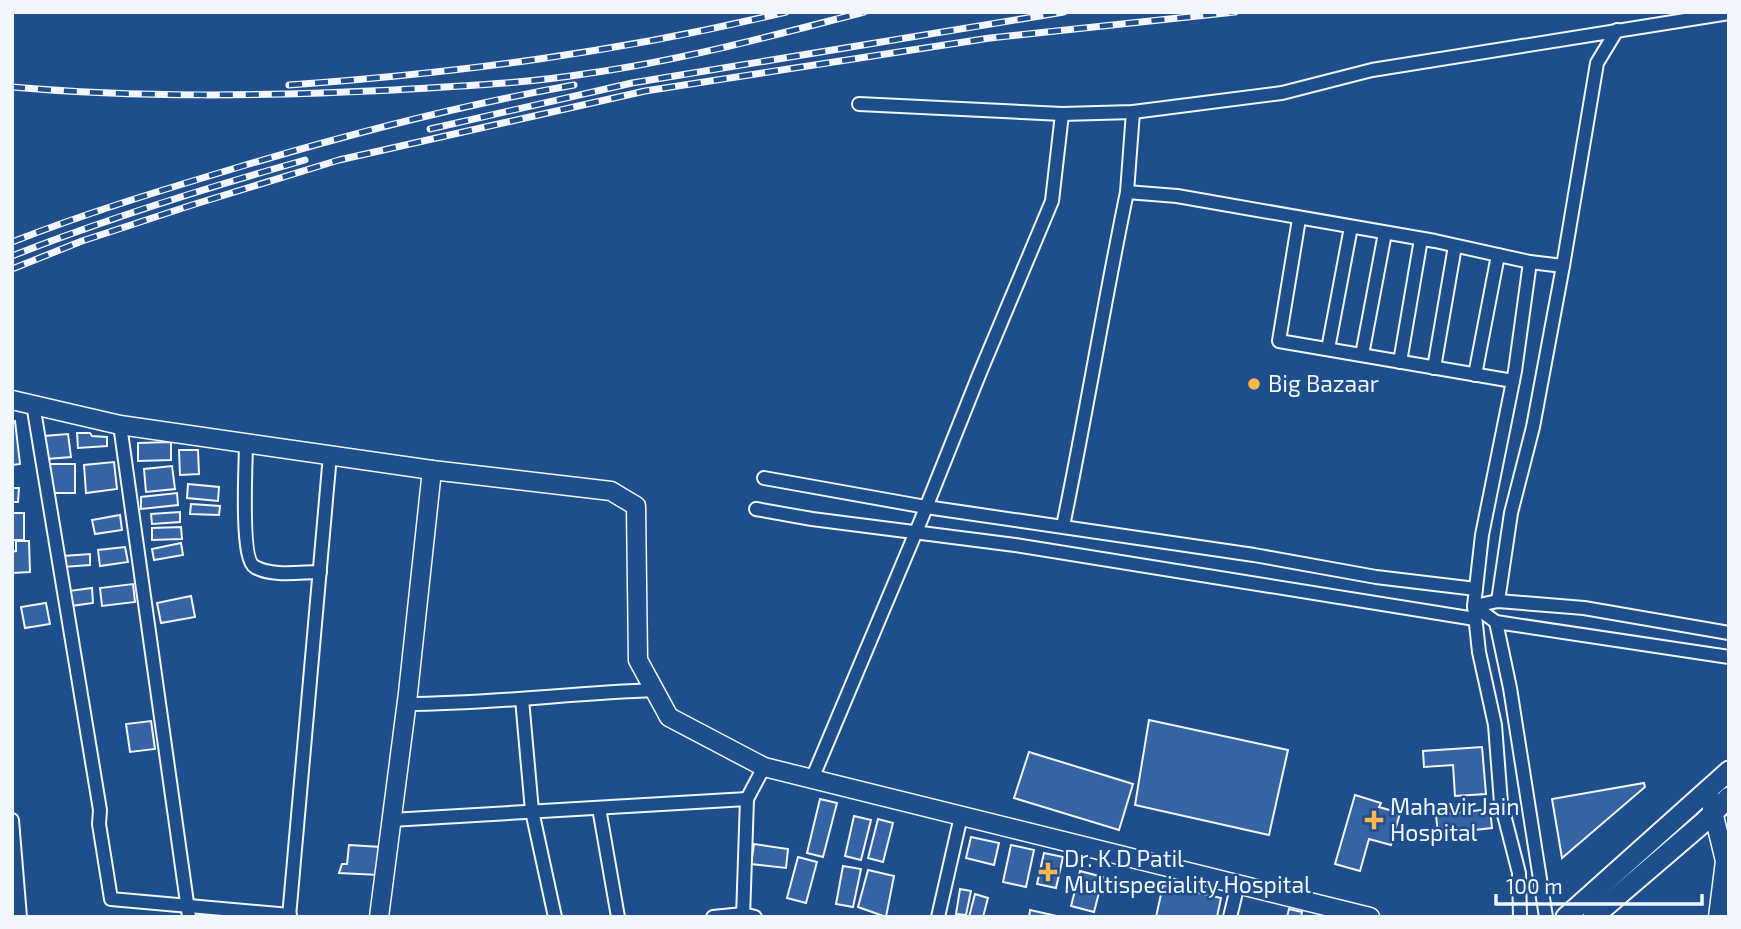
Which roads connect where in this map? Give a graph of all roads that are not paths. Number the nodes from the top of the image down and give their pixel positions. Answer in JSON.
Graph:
{"nodes":[{"id":1,"x":1729,"y":13,"type":"edge"},
{"id":2,"x":1617,"y":30,"type":"junction"},
{"id":3,"x":859,"y":104,"type":"dead end"},
{"id":4,"x":1133,"y":112,"type":"junction"},
{"id":5,"x":1062,"y":114,"type":"junction"},
{"id":6,"x":1127,"y":192,"type":"junction"},
{"id":7,"x":1299,"y":219,"type":"junction"},
{"id":8,"x":1350,"y":227,"type":"junction"},
{"id":9,"x":1385,"y":233,"type":"junction"},
{"id":10,"x":1421,"y":239,"type":"junction"},
{"id":11,"x":1455,"y":246,"type":"junction"},
{"id":12,"x":1498,"y":255,"type":"junction"},
{"id":13,"x":1530,"y":262,"type":"junction"},
{"id":14,"x":1563,"y":266,"type":"junction"},
{"id":15,"x":1328,"y":349,"type":"junction"},
{"id":16,"x":1362,"y":355,"type":"junction"},
{"id":17,"x":1400,"y":362,"type":"junction"},
{"id":18,"x":1434,"y":368,"type":"junction"},
{"id":19,"x":1475,"y":375,"type":"junction"},
{"id":20,"x":1513,"y":381,"type":"junction"},
{"id":21,"x":12,"y":400,"type":"edge"},
{"id":22,"x":33,"y":404,"type":"junction"},
{"id":23,"x":120,"y":425,"type":"junction"},
{"id":24,"x":246,"y":443,"type":"junction"},
{"id":25,"x":330,"y":455,"type":"junction"},
{"id":26,"x":432,"y":470,"type":"junction"},
{"id":27,"x":764,"y":478,"type":"dead end"},
{"id":28,"x":926,"y":507,"type":"junction"},
{"id":29,"x":756,"y":509,"type":"dead end"},
{"id":30,"x":1063,"y":526,"type":"junction"},
{"id":31,"x":917,"y":531,"type":"junction"},
{"id":32,"x":320,"y":572,"type":"junction"},
{"id":33,"x":1476,"y":589,"type":"junction"},
{"id":34,"x":1498,"y":601,"type":"junction"},
{"id":35,"x":1475,"y":612,"type":"junction"},
{"id":36,"x":1496,"y":622,"type":"junction"},
{"id":37,"x":1729,"y":633,"type":"edge"},
{"id":38,"x":1729,"y":657,"type":"edge"},
{"id":39,"x":654,"y":690,"type":"junction"},
{"id":40,"x":522,"y":699,"type":"junction"},
{"id":41,"x":407,"y":704,"type":"junction"},
{"id":42,"x":764,"y":767,"type":"junction"},
{"id":43,"x":1729,"y":771,"type":"edge"},
{"id":44,"x":812,"y":779,"type":"junction"},
{"id":45,"x":1708,"y":791,"type":"junction"},
{"id":46,"x":1729,"y":797,"type":"edge"},
{"id":47,"x":747,"y":799,"type":"junction"},
{"id":48,"x":599,"y":808,"type":"junction"},
{"id":49,"x":533,"y":811,"type":"junction"},
{"id":50,"x":1714,"y":812,"type":"junction"},
{"id":51,"x":961,"y":816,"type":"junction"},
{"id":52,"x":12,"y":820,"type":"edge"},
{"id":53,"x":391,"y":820,"type":"junction"},
{"id":54,"x":1238,"y":884,"type":"junction"},
{"id":55,"x":189,"y":912,"type":"edge"},
{"id":56,"x":290,"y":916,"type":"edge"},
{"id":57,"x":747,"y":916,"type":"edge"},
{"id":58,"x":20,"y":917,"type":"edge"},
{"id":59,"x":379,"y":917,"type":"edge"},
{"id":60,"x":555,"y":917,"type":"edge"},
{"id":61,"x":618,"y":917,"type":"edge"},
{"id":62,"x":713,"y":917,"type":"edge"},
{"id":63,"x":938,"y":917,"type":"edge"},
{"id":64,"x":1230,"y":917,"type":"edge"},
{"id":65,"x":1370,"y":917,"type":"edge"},
{"id":66,"x":1520,"y":917,"type":"edge"},
{"id":67,"x":1546,"y":917,"type":"edge"},
{"id":68,"x":1566,"y":917,"type":"edge"},
{"id":69,"x":1593,"y":917,"type":"edge"},
{"id":70,"x":1718,"y":917,"type":"edge"}],
"edges":[{"from":1,"to":2,"type":"street"},
{"from":2,"to":4,"type":"street"},
{"from":2,"to":14,"type":"street"},
{"from":3,"to":5,"type":"street"},
{"from":4,"to":5,"type":"street"},
{"from":4,"to":6,"type":"street"},
{"from":5,"to":28,"type":"street"},
{"from":6,"to":7,"type":"street"},
{"from":6,"to":30,"type":"street"},
{"from":7,"to":8,"type":"street"},
{"from":7,"to":15,"type":"street"},
{"from":8,"to":9,"type":"street"},
{"from":8,"to":15,"type":"street"},
{"from":9,"to":10,"type":"street"},
{"from":9,"to":16,"type":"street"},
{"from":10,"to":11,"type":"street"},
{"from":10,"to":17,"type":"street"},
{"from":11,"to":12,"type":"street"},
{"from":11,"to":18,"type":"street"},
{"from":12,"to":13,"type":"street"},
{"from":12,"to":19,"type":"street"},
{"from":13,"to":14,"type":"street"},
{"from":13,"to":20,"type":"street"},
{"from":14,"to":34,"type":"street"},
{"from":15,"to":16,"type":"street"},
{"from":16,"to":17,"type":"street"},
{"from":17,"to":18,"type":"street"},
{"from":18,"to":19,"type":"street"},
{"from":19,"to":20,"type":"street"},
{"from":20,"to":33,"type":"street"},
{"from":21,"to":22,"type":"main road"},
{"from":22,"to":23,"type":"main road"},
{"from":22,"to":55,"type":"street"},
{"from":23,"to":24,"type":"main road"},
{"from":23,"to":55,"type":"street"},
{"from":24,"to":25,"type":"main road"},
{"from":24,"to":32,"type":"street"},
{"from":25,"to":26,"type":"main road"},
{"from":25,"to":32,"type":"street"},
{"from":26,"to":39,"type":"main road"},
{"from":26,"to":41,"type":"main road"},
{"from":27,"to":28,"type":"street"},
{"from":28,"to":30,"type":"street"},
{"from":28,"to":31,"type":"street"},
{"from":29,"to":31,"type":"street"},
{"from":30,"to":33,"type":"street"},
{"from":31,"to":35,"type":"street"},
{"from":31,"to":44,"type":"street"},
{"from":32,"to":56,"type":"street"},
{"from":33,"to":35,"type":"street"},
{"from":34,"to":35,"type":"street"},
{"from":34,"to":37,"type":"street"},
{"from":35,"to":36,"type":"street"},
{"from":35,"to":66,"type":"street"},
{"from":36,"to":38,"type":"street"},
{"from":36,"to":67,"type":"street"},
{"from":39,"to":40,"type":"street"},
{"from":39,"to":42,"type":"main road"},
{"from":40,"to":41,"type":"street"},
{"from":40,"to":49,"type":"street"},
{"from":41,"to":53,"type":"main road"},
{"from":42,"to":44,"type":"main road"},
{"from":42,"to":47,"type":"street"},
{"from":43,"to":45,"type":"main road"},
{"from":44,"to":51,"type":"main road"},
{"from":45,"to":50,"type":"main road"},
{"from":45,"to":68,"type":"main road"},
{"from":46,"to":50,"type":"main road"},
{"from":47,"to":48,"type":"street"},
{"from":47,"to":57,"type":"street"},
{"from":48,"to":49,"type":"street"},
{"from":48,"to":61,"type":"street"},
{"from":49,"to":53,"type":"street"},
{"from":49,"to":60,"type":"street"},
{"from":50,"to":69,"type":"main road"},
{"from":50,"to":70,"type":"main road"},
{"from":51,"to":54,"type":"main road"},
{"from":51,"to":63,"type":"street"},
{"from":52,"to":58,"type":"street"},
{"from":53,"to":59,"type":"main road"},
{"from":54,"to":64,"type":"street"},
{"from":54,"to":65,"type":"main road"},
{"from":55,"to":56,"type":"street"},
{"from":57,"to":62,"type":"street"}]}
